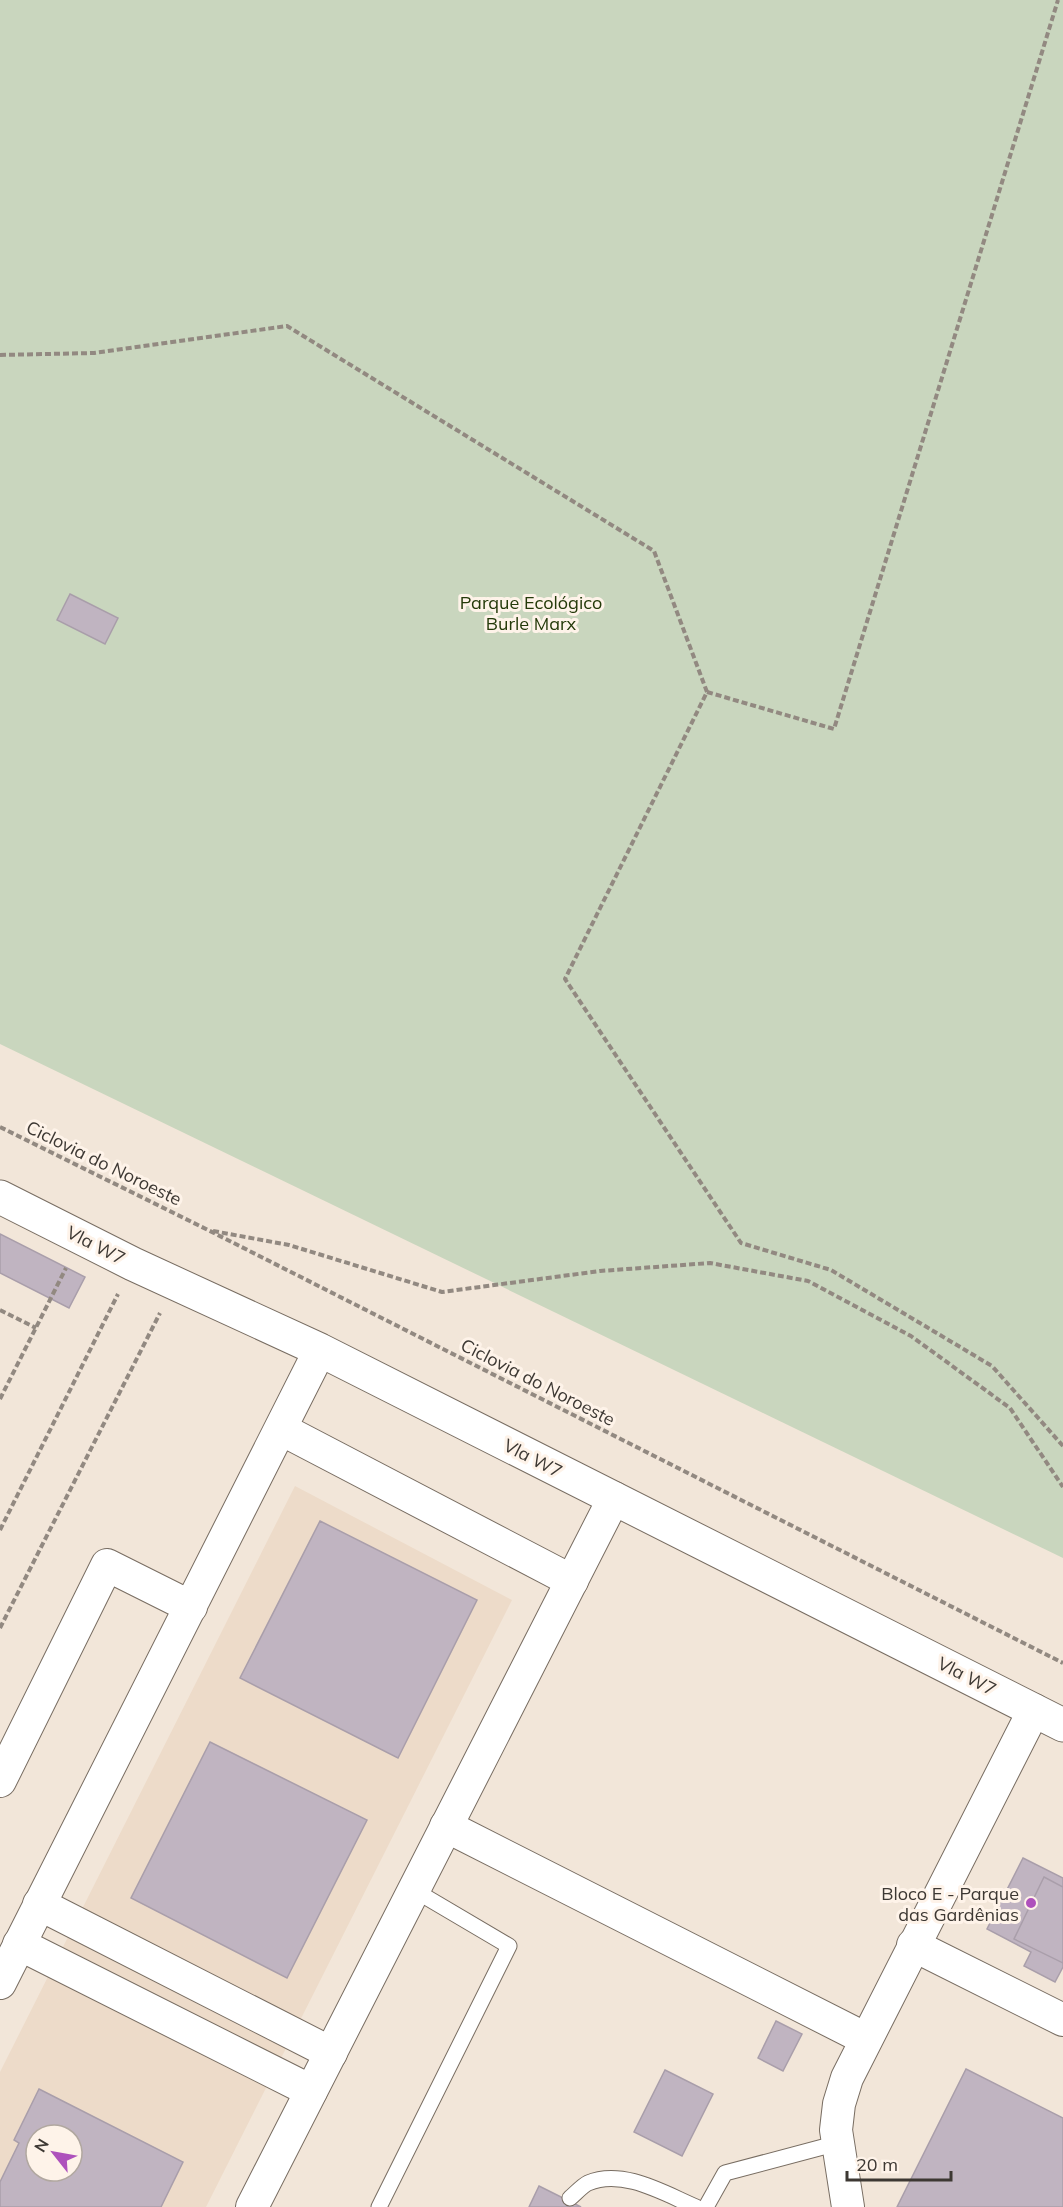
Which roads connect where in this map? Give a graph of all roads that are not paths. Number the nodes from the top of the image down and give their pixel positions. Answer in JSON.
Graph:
{"nodes":[{"id":1,"x":0,"y":1197,"type":"edge"},
{"id":2,"x":320,"y":1350,"type":"junction"},
{"id":3,"x":281,"y":1429,"type":"junction"},
{"id":4,"x":614,"y":1498,"type":"junction"},
{"id":5,"x":572,"y":1581,"type":"junction"},
{"id":6,"x":191,"y":1607,"type":"junction"},
{"id":7,"x":1034,"y":1710,"type":"junction"},
{"id":8,"x":1063,"y":1725,"type":"edge"},
{"id":9,"x":0,"y":1781,"type":"edge"},
{"id":10,"x":446,"y":1826,"type":"junction"},
{"id":11,"x":414,"y":1890,"type":"junction"},
{"id":12,"x":39,"y":1904,"type":"junction"},
{"id":13,"x":19,"y":1944,"type":"junction"},
{"id":14,"x":913,"y":1945,"type":"junction"},
{"id":15,"x":0,"y":1983,"type":"edge"},
{"id":16,"x":1063,"y":2020,"type":"edge"},
{"id":17,"x":866,"y":2039,"type":"junction"},
{"id":18,"x":331,"y":2053,"type":"junction"},
{"id":19,"x":311,"y":2091,"type":"junction"},
{"id":20,"x":838,"y":2143,"type":"junction"},
{"id":21,"x":570,"y":2198,"type":"dead end"},
{"id":22,"x":252,"y":2207,"type":"edge"},
{"id":23,"x":379,"y":2207,"type":"edge"},
{"id":24,"x":696,"y":2207,"type":"edge"},
{"id":25,"x":706,"y":2207,"type":"edge"},
{"id":26,"x":848,"y":2207,"type":"edge"}],
"edges":[{"from":1,"to":2,"type":"main road","name":"Vla W7"},
{"from":2,"to":3,"type":"street"},
{"from":2,"to":4,"type":"main road","name":"Vla W7"},
{"from":3,"to":5,"type":"street"},
{"from":3,"to":6,"type":"street"},
{"from":4,"to":5,"type":"street"},
{"from":4,"to":7,"type":"main road","name":"Vla W7"},
{"from":5,"to":10,"type":"street"},
{"from":6,"to":9,"type":"street"},
{"from":6,"to":12,"type":"street"},
{"from":7,"to":8,"type":"main road","name":"Vla W7"},
{"from":7,"to":14,"type":"street"},
{"from":10,"to":11,"type":"street"},
{"from":10,"to":17,"type":"street"},
{"from":11,"to":18,"type":"street"},
{"from":11,"to":23,"type":"lane"},
{"from":12,"to":13,"type":"street"},
{"from":12,"to":18,"type":"street"},
{"from":13,"to":15,"type":"street"},
{"from":13,"to":19,"type":"street"},
{"from":14,"to":16,"type":"street"},
{"from":14,"to":17,"type":"street"},
{"from":17,"to":20,"type":"street"},
{"from":18,"to":19,"type":"street"},
{"from":19,"to":22,"type":"street"},
{"from":20,"to":25,"type":"lane"},
{"from":20,"to":26,"type":"street"},
{"from":21,"to":24,"type":"lane"}]}
